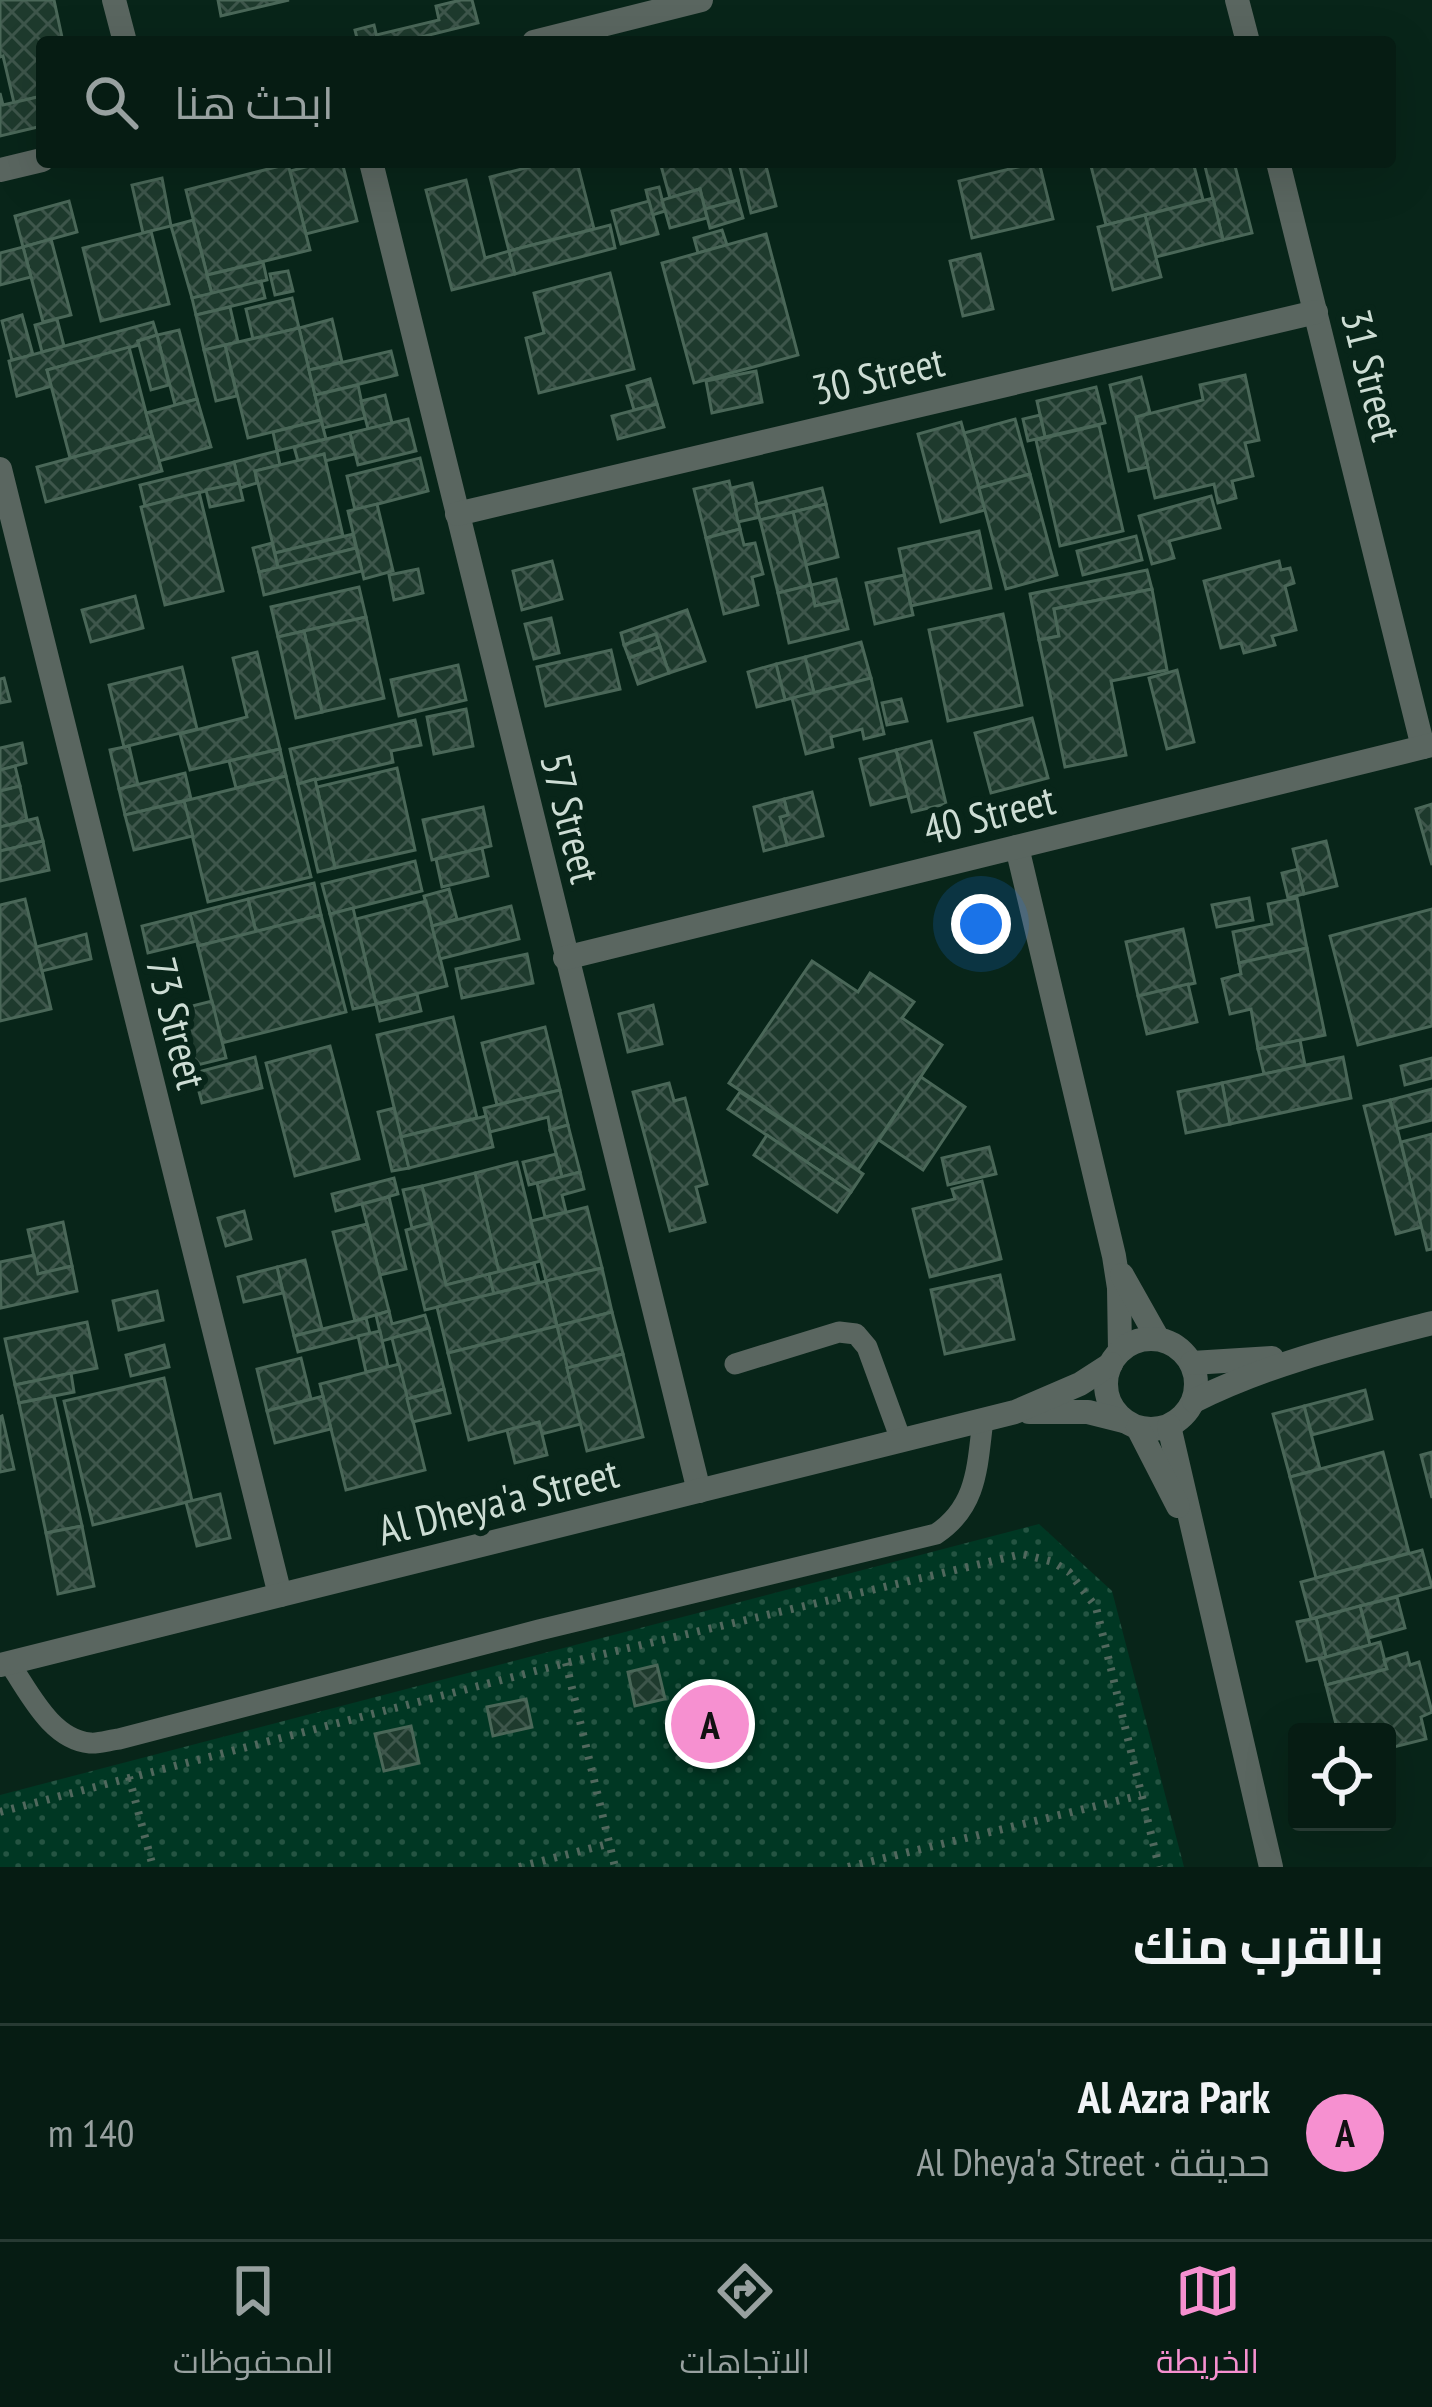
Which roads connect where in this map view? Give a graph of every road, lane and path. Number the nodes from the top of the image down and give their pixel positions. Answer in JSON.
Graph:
{"nodes":[{"id":1,"x":114,"y":0,"type":"edge"},
{"id":2,"x":701,"y":0,"type":"edge"},
{"id":3,"x":1237,"y":0,"type":"edge"},
{"id":4,"x":123,"y":36,"type":"edge"},
{"id":5,"x":558,"y":36,"type":"edge"},
{"id":6,"x":1246,"y":36,"type":"edge"},
{"id":7,"x":36,"y":161,"type":"edge"},
{"id":8,"x":372,"y":168,"type":"edge"},
{"id":9,"x":1280,"y":168,"type":"edge"},
{"id":10,"x":0,"y":170,"type":"edge"},
{"id":11,"x":1316,"y":312,"type":"junction"},
{"id":12,"x":0,"y":469,"type":"edge"},
{"id":13,"x":457,"y":514,"type":"junction"},
{"id":14,"x":1427,"y":746,"type":"edge"},
{"id":15,"x":1017,"y":847,"type":"junction"},
{"id":16,"x":565,"y":958,"type":"junction"},
{"id":17,"x":1114,"y":1256,"type":"junction"},
{"id":18,"x":1432,"y":1323,"type":"edge"},
{"id":19,"x":1158,"y":1339,"type":"junction"},
{"id":20,"x":1304,"y":1356,"type":"junction"},
{"id":21,"x":1115,"y":1357,"type":"junction"},
{"id":22,"x":1192,"y":1363,"type":"junction"},
{"id":23,"x":735,"y":1364,"type":"dead end"},
{"id":24,"x":1194,"y":1401,"type":"junction"},
{"id":25,"x":1015,"y":1412,"type":"junction"},
{"id":26,"x":983,"y":1420,"type":"junction"},
{"id":27,"x":1131,"y":1425,"type":"junction"},
{"id":28,"x":1169,"y":1426,"type":"junction"},
{"id":29,"x":901,"y":1440,"type":"junction"},
{"id":30,"x":699,"y":1491,"type":"junction"},
{"id":31,"x":1191,"y":1529,"type":"junction"},
{"id":32,"x":280,"y":1595,"type":"junction"},
{"id":33,"x":566,"y":1663,"type":"junction"},
{"id":34,"x":4,"y":1664,"type":"edge"},
{"id":35,"x":129,"y":1777,"type":"junction"},
{"id":36,"x":1141,"y":1795,"type":"junction"},
{"id":37,"x":0,"y":1812,"type":"edge"},
{"id":38,"x":608,"y":1844,"type":"junction"},
{"id":39,"x":153,"y":1867,"type":"edge"},
{"id":40,"x":519,"y":1867,"type":"edge"},
{"id":41,"x":615,"y":1867,"type":"edge"},
{"id":42,"x":848,"y":1867,"type":"edge"},
{"id":43,"x":1160,"y":1867,"type":"edge"},
{"id":44,"x":1271,"y":1867,"type":"edge"}],
"edges":[{"from":1,"to":4,"type":"street"},
{"from":2,"to":5,"type":"street"},
{"from":3,"to":6,"type":"street"},
{"from":7,"to":10,"type":"street"},
{"from":8,"to":13,"type":"street","name":"57 Street"},
{"from":9,"to":11,"type":"street","name":"31 Street"},
{"from":11,"to":13,"type":"street","name":"30 Street"},
{"from":11,"to":14,"type":"street","name":"31 Street"},
{"from":12,"to":32,"type":"street","name":"73 Street"},
{"from":13,"to":16,"type":"street","name":"57 Street"},
{"from":14,"to":15,"type":"street","name":"40 Street"},
{"from":15,"to":16,"type":"street","name":"40 Street"},
{"from":15,"to":17,"type":"street"},
{"from":16,"to":30,"type":"street","name":"57 Street"},
{"from":17,"to":19,"type":"street"},
{"from":17,"to":21,"type":"street"},
{"from":18,"to":20,"type":"street"},
{"from":19,"to":21,"type":"street"},
{"from":19,"to":22,"type":"street"},
{"from":20,"to":22,"type":"street"},
{"from":20,"to":24,"type":"street"},
{"from":21,"to":25,"type":"street","name":"Al Dheya'a Street"},
{"from":21,"to":27,"type":"street"},
{"from":22,"to":24,"type":"street"},
{"from":23,"to":29,"type":"lane"},
{"from":24,"to":28,"type":"street"},
{"from":25,"to":26,"type":"street","name":"Al Dheya'a Street"},
{"from":25,"to":27,"type":"street","name":"Al Dheya'a Street"},
{"from":26,"to":29,"type":"street","name":"Al Dheya'a Street"},
{"from":26,"to":34,"type":"lane"},
{"from":27,"to":28,"type":"street"},
{"from":27,"to":31,"type":"street"},
{"from":28,"to":31,"type":"street"},
{"from":29,"to":30,"type":"street","name":"Al Dheya'a Street"},
{"from":30,"to":32,"type":"street","name":"Al Dheya'a Street"},
{"from":31,"to":44,"type":"street"},
{"from":32,"to":34,"type":"street","name":"Al Dheya'a Street"},
{"from":33,"to":35,"type":"path"},
{"from":33,"to":36,"type":"path"},
{"from":33,"to":38,"type":"path"},
{"from":35,"to":37,"type":"path"},
{"from":35,"to":39,"type":"path"},
{"from":36,"to":42,"type":"path"},
{"from":36,"to":43,"type":"path"},
{"from":38,"to":40,"type":"path"},
{"from":38,"to":41,"type":"path"}]}
